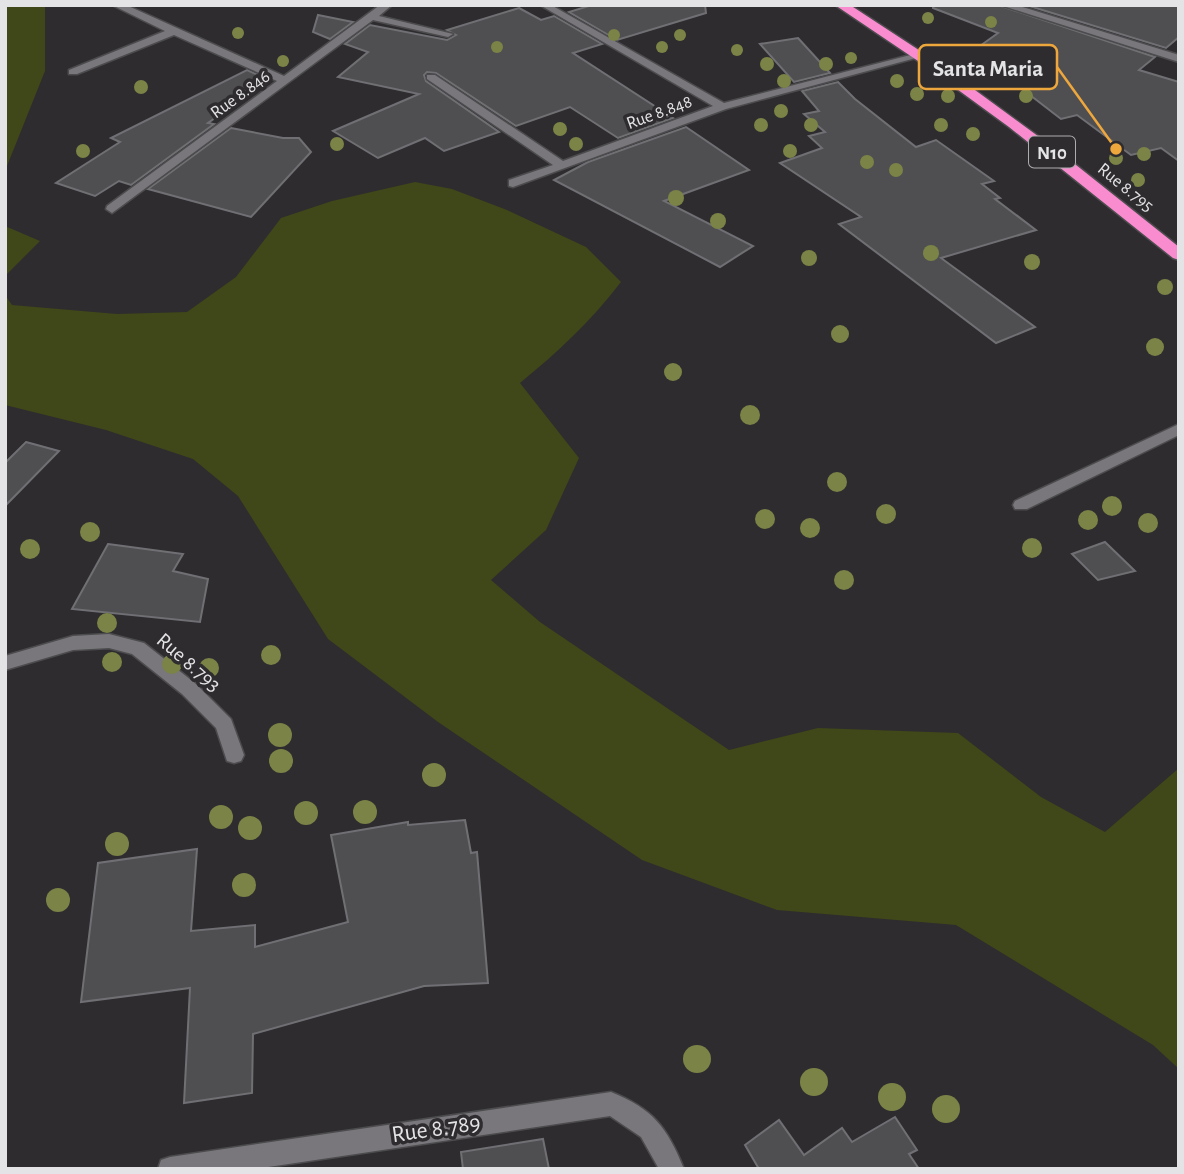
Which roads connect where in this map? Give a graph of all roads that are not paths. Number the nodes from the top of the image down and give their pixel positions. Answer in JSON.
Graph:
{"nodes":[{"id":1,"x":117,"y":5,"type":"edge"},
{"id":2,"x":387,"y":5,"type":"edge"},
{"id":3,"x":841,"y":5,"type":"edge"},
{"id":4,"x":1005,"y":5,"type":"edge"},
{"id":5,"x":545,"y":6,"type":"edge"},
{"id":6,"x":371,"y":17,"type":"junction"},
{"id":7,"x":174,"y":31,"type":"junction"},
{"id":8,"x":448,"y":34,"type":"dead end"},
{"id":9,"x":922,"y":55,"type":"junction"},
{"id":10,"x":1179,"y":59,"type":"edge"},
{"id":11,"x":73,"y":72,"type":"dead end"},
{"id":12,"x":431,"y":77,"type":"dead end"},
{"id":13,"x":286,"y":81,"type":"junction"},
{"id":14,"x":722,"y":107,"type":"junction"},
{"id":15,"x":562,"y":166,"type":"junction"},
{"id":16,"x":513,"y":183,"type":"dead end"},
{"id":17,"x":112,"y":209,"type":"dead end"},
{"id":18,"x":1179,"y":255,"type":"edge"},
{"id":19,"x":1179,"y":429,"type":"edge"},
{"id":20,"x":1021,"y":505,"type":"dead end"},
{"id":21,"x":5,"y":663,"type":"edge"},
{"id":22,"x":234,"y":755,"type":"dead end"},
{"id":23,"x":170,"y":1169,"type":"edge"},
{"id":24,"x":672,"y":1169,"type":"edge"}],
"edges":[{"from":1,"to":7,"type":"street"},
{"from":2,"to":6,"type":"street","name":"Rue 8.846"},
{"from":3,"to":9,"type":"highway","name":"Rue 8.795","number":"N10"},
{"from":4,"to":10,"type":"street"},
{"from":5,"to":14,"type":"street"},
{"from":6,"to":8,"type":"street"},
{"from":6,"to":13,"type":"street","name":"Rue 8.846"},
{"from":7,"to":11,"type":"street"},
{"from":7,"to":13,"type":"street"},
{"from":9,"to":14,"type":"street","name":"Rue 8.848"},
{"from":9,"to":18,"type":"highway","name":"Rue 8.795","number":"N10"},
{"from":12,"to":15,"type":"street"},
{"from":13,"to":17,"type":"street","name":"Rue 8.846"},
{"from":14,"to":15,"type":"street","name":"Rue 8.848"},
{"from":15,"to":16,"type":"street","name":"Rue 8.848"},
{"from":19,"to":20,"type":"street"},
{"from":21,"to":22,"type":"street","name":"Rue 8.793"},
{"from":23,"to":24,"type":"street","name":"Rue 8.789"}]}
